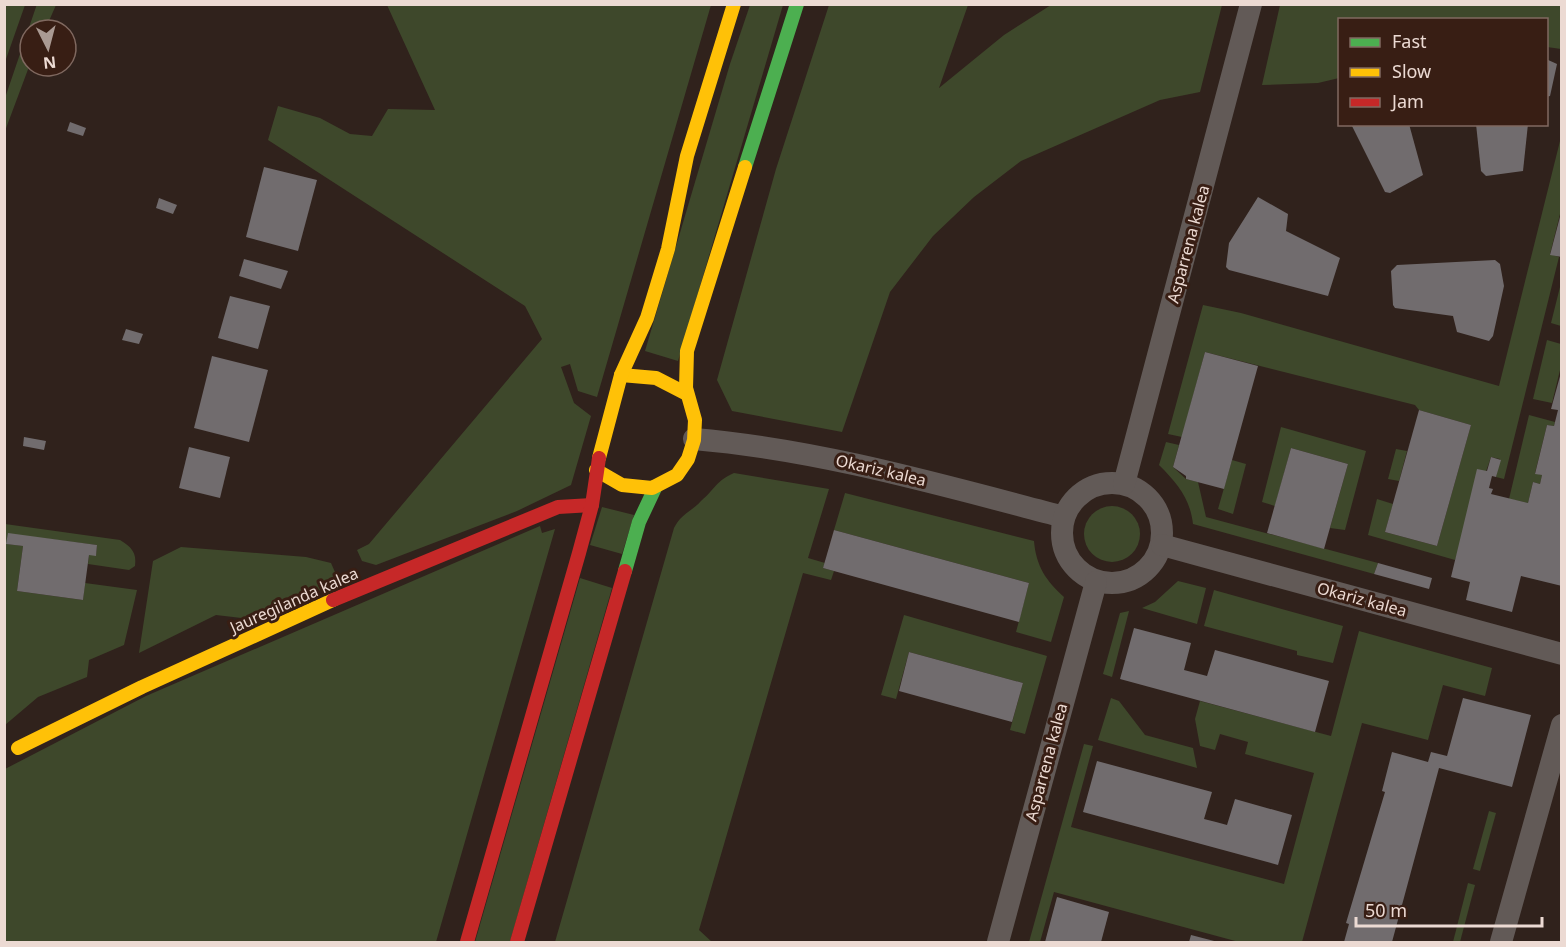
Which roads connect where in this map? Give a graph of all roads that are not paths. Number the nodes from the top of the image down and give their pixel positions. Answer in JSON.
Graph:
{"nodes":[{"id":1,"x":734,"y":4,"type":"edge"},
{"id":2,"x":797,"y":4,"type":"edge"},
{"id":3,"x":1251,"y":4,"type":"edge"},
{"id":4,"x":621,"y":375,"type":"junction"},
{"id":5,"x":687,"y":394,"type":"junction"},
{"id":6,"x":694,"y":439,"type":"junction"},
{"id":7,"x":596,"y":470,"type":"junction"},
{"id":8,"x":1124,"y":484,"type":"junction"},
{"id":9,"x":655,"y":488,"type":"junction"},
{"id":10,"x":592,"y":505,"type":"junction"},
{"id":11,"x":1064,"y":517,"type":"junction"},
{"id":12,"x":1162,"y":545,"type":"junction"},
{"id":13,"x":1096,"y":582,"type":"junction"},
{"id":14,"x":1562,"y":654,"type":"edge"},
{"id":15,"x":1562,"y":725,"type":"edge"},
{"id":16,"x":18,"y":748,"type":"dead end"},
{"id":17,"x":467,"y":942,"type":"edge"},
{"id":18,"x":517,"y":942,"type":"edge"},
{"id":19,"x":998,"y":942,"type":"edge"},
{"id":20,"x":1501,"y":942,"type":"edge"}],
"edges":[{"from":1,"to":4,"type":"main road"},
{"from":2,"to":5,"type":"main road"},
{"from":3,"to":8,"type":"street","name":"Asparrena kalea"},
{"from":4,"to":5,"type":"main road"},
{"from":4,"to":7,"type":"main road"},
{"from":5,"to":6,"type":"main road"},
{"from":6,"to":9,"type":"main road"},
{"from":6,"to":11,"type":"street","name":"Okariz kalea"},
{"from":7,"to":9,"type":"main road"},
{"from":7,"to":10,"type":"main road"},
{"from":8,"to":11,"type":"street"},
{"from":8,"to":12,"type":"street"},
{"from":9,"to":18,"type":"main road"},
{"from":10,"to":16,"type":"main road","name":"Jauregilanda kalea"},
{"from":10,"to":17,"type":"main road"},
{"from":11,"to":13,"type":"street"},
{"from":12,"to":13,"type":"street"},
{"from":12,"to":14,"type":"street","name":"Okariz kalea"},
{"from":13,"to":19,"type":"street","name":"Asparrena kalea"},
{"from":15,"to":20,"type":"street"}]}
